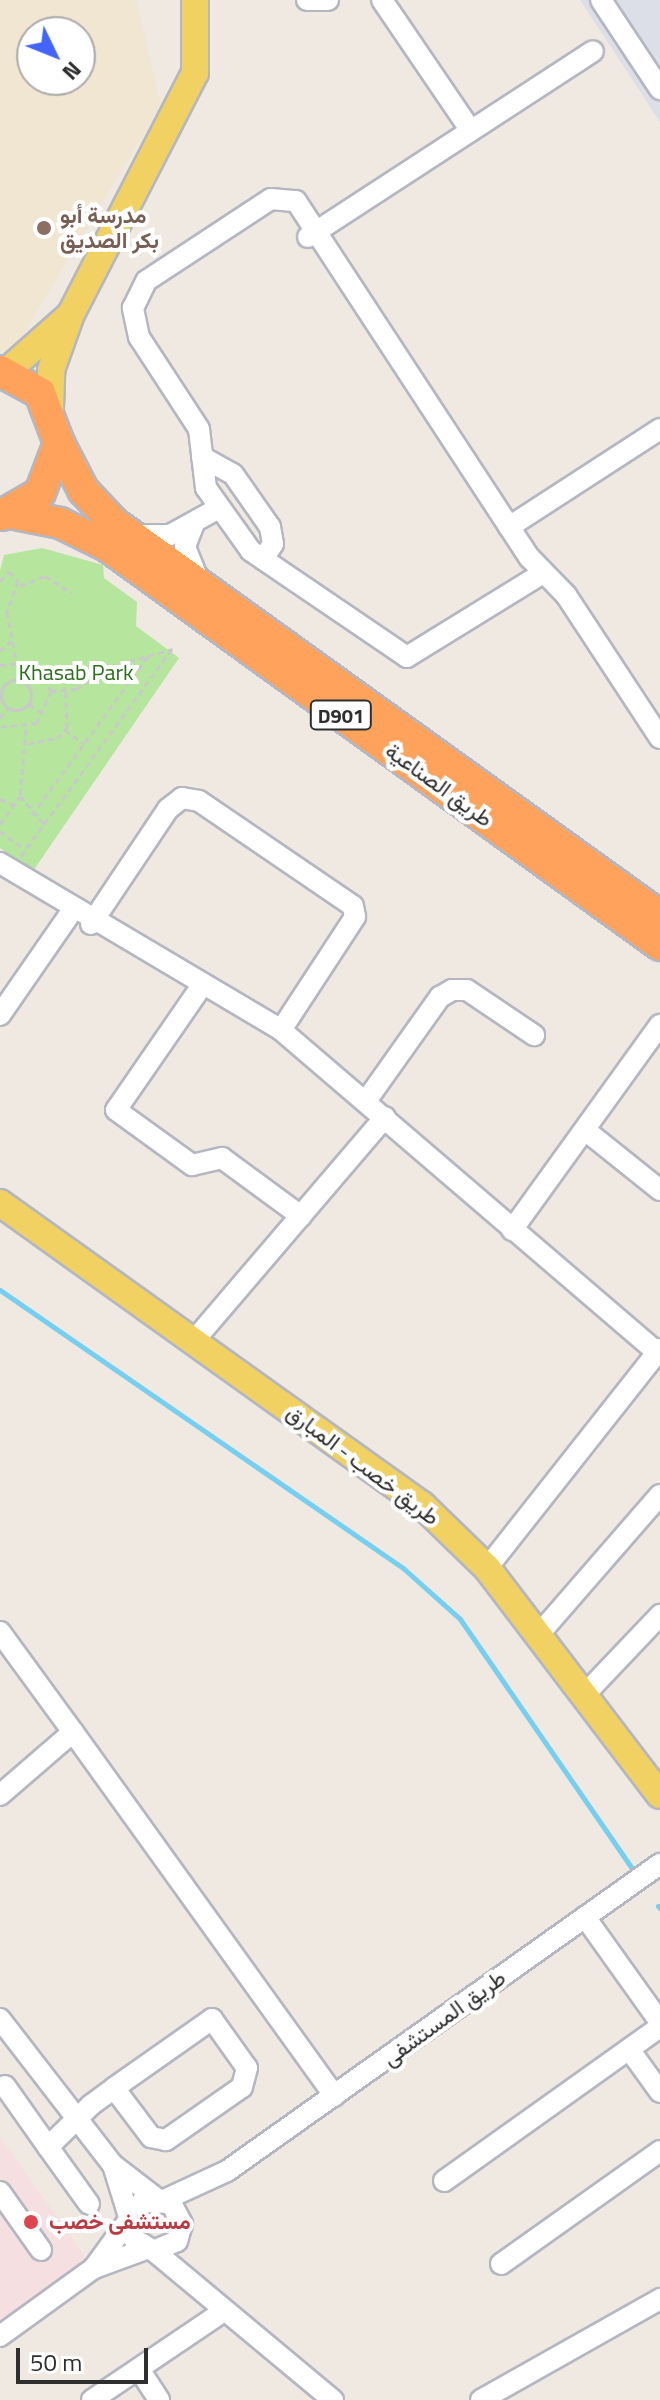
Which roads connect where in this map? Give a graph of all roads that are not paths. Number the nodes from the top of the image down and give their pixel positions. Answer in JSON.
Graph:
{"nodes":[{"id":1,"x":195,"y":0,"type":"edge"},
{"id":2,"x":307,"y":0,"type":"edge"},
{"id":3,"x":328,"y":0,"type":"edge"},
{"id":4,"x":382,"y":0,"type":"edge"},
{"id":5,"x":601,"y":0,"type":"edge"},
{"id":6,"x":593,"y":51,"type":"dead end"},
{"id":7,"x":660,"y":89,"type":"edge"},
{"id":8,"x":471,"y":131,"type":"junction"},
{"id":9,"x":312,"y":234,"type":"junction"},
{"id":10,"x":71,"y":314,"type":"junction"},
{"id":11,"x":3,"y":371,"type":"edge"},
{"id":12,"x":50,"y":408,"type":"junction"},
{"id":13,"x":660,"y":429,"type":"edge"},
{"id":14,"x":59,"y":443,"type":"junction"},
{"id":15,"x":202,"y":457,"type":"junction"},
{"id":16,"x":219,"y":508,"type":"junction"},
{"id":17,"x":5,"y":514,"type":"edge"},
{"id":18,"x":193,"y":526,"type":"junction"},
{"id":19,"x":509,"y":527,"type":"junction"},
{"id":20,"x":130,"y":535,"type":"junction"},
{"id":21,"x":263,"y":559,"type":"junction"},
{"id":22,"x":543,"y":573,"type":"junction"},
{"id":23,"x":203,"y":589,"type":"junction"},
{"id":24,"x":660,"y":738,"type":"edge"},
{"id":25,"x":5,"y":867,"type":"edge"},
{"id":26,"x":72,"y":911,"type":"junction"},
{"id":27,"x":91,"y":924,"type":"junction"},
{"id":28,"x":658,"y":939,"type":"edge"},
{"id":29,"x":203,"y":984,"type":"junction"},
{"id":30,"x":0,"y":1015,"type":"edge"},
{"id":31,"x":660,"y":1025,"type":"edge"},
{"id":32,"x":281,"y":1030,"type":"junction"},
{"id":33,"x":534,"y":1035,"type":"dead end"},
{"id":34,"x":366,"y":1101,"type":"junction"},
{"id":35,"x":385,"y":1117,"type":"junction"},
{"id":36,"x":585,"y":1130,"type":"junction"},
{"id":37,"x":660,"y":1190,"type":"edge"},
{"id":38,"x":0,"y":1203,"type":"edge"},
{"id":39,"x":301,"y":1216,"type":"junction"},
{"id":40,"x":512,"y":1230,"type":"junction"},
{"id":41,"x":192,"y":1343,"type":"junction"},
{"id":42,"x":659,"y":1352,"type":"edge"},
{"id":43,"x":660,"y":1495,"type":"edge"},
{"id":44,"x":487,"y":1568,"type":"junction"},
{"id":45,"x":660,"y":1615,"type":"edge"},
{"id":46,"x":0,"y":1632,"type":"edge"},
{"id":47,"x":540,"y":1633,"type":"junction"},
{"id":48,"x":588,"y":1691,"type":"junction"},
{"id":49,"x":73,"y":1732,"type":"junction"},
{"id":50,"x":0,"y":1795,"type":"edge"},
{"id":51,"x":660,"y":1795,"type":"edge"},
{"id":52,"x":660,"y":1864,"type":"edge"},
{"id":53,"x":585,"y":1917,"type":"junction"},
{"id":54,"x":0,"y":2019,"type":"edge"},
{"id":55,"x":660,"y":2025,"type":"edge"},
{"id":56,"x":629,"y":2049,"type":"junction"},
{"id":57,"x":34,"y":2065,"type":"junction"},
{"id":58,"x":3,"y":2088,"type":"edge"},
{"id":59,"x":114,"y":2088,"type":"junction"},
{"id":60,"x":660,"y":2092,"type":"edge"},
{"id":61,"x":335,"y":2096,"type":"junction"},
{"id":62,"x":78,"y":2124,"type":"junction"},
{"id":63,"x":48,"y":2147,"type":"junction"},
{"id":64,"x":660,"y":2151,"type":"edge"},
{"id":65,"x":113,"y":2165,"type":"junction"},
{"id":66,"x":227,"y":2171,"type":"junction"},
{"id":67,"x":444,"y":2181,"type":"dead end"},
{"id":68,"x":0,"y":2192,"type":"edge"},
{"id":69,"x":160,"y":2199,"type":"junction"},
{"id":70,"x":89,"y":2204,"type":"dead end"},
{"id":71,"x":130,"y":2221,"type":"junction"},
{"id":72,"x":182,"y":2229,"type":"junction"},
{"id":73,"x":41,"y":2250,"type":"dead end"},
{"id":74,"x":150,"y":2250,"type":"junction"},
{"id":75,"x":501,"y":2264,"type":"dead end"},
{"id":76,"x":94,"y":2268,"type":"junction"},
{"id":77,"x":199,"y":2286,"type":"junction"},
{"id":78,"x":660,"y":2299,"type":"edge"},
{"id":79,"x":221,"y":2313,"type":"junction"},
{"id":80,"x":0,"y":2336,"type":"edge"},
{"id":81,"x":139,"y":2369,"type":"junction"},
{"id":82,"x":92,"y":2400,"type":"edge"},
{"id":83,"x":159,"y":2400,"type":"edge"},
{"id":84,"x":333,"y":2400,"type":"edge"},
{"id":85,"x":481,"y":2400,"type":"edge"}],
"edges":[{"from":1,"to":10,"type":"main road"},
{"from":2,"to":3,"type":"street"},
{"from":4,"to":8,"type":"street"},
{"from":5,"to":7,"type":"street"},
{"from":6,"to":8,"type":"street"},
{"from":8,"to":9,"type":"street"},
{"from":9,"to":15,"type":"street"},
{"from":9,"to":19,"type":"street"},
{"from":10,"to":11,"type":"main road"},
{"from":10,"to":12,"type":"main road"},
{"from":11,"to":12,"type":"highway"},
{"from":12,"to":14,"type":"highway","number":"D901"},
{"from":13,"to":19,"type":"street"},
{"from":14,"to":17,"type":"highway","number":"D901"},
{"from":14,"to":20,"type":"highway","name":"طريق الصناعية","number":"D901"},
{"from":15,"to":16,"type":"street"},
{"from":15,"to":21,"type":"street"},
{"from":16,"to":18,"type":"street"},
{"from":16,"to":21,"type":"street"},
{"from":17,"to":28,"type":"highway","name":"طريق الصناعية","number":"D901"},
{"from":18,"to":20,"type":"street"},
{"from":18,"to":23,"type":"street"},
{"from":19,"to":22,"type":"street"},
{"from":20,"to":23,"type":"highway","name":"طريق الصناعية","number":"D901"},
{"from":21,"to":22,"type":"street"},
{"from":22,"to":24,"type":"street"},
{"from":23,"to":28,"type":"highway","name":"طريق الصناعية","number":"D901"},
{"from":25,"to":26,"type":"street"},
{"from":26,"to":27,"type":"street"},
{"from":26,"to":30,"type":"street"},
{"from":27,"to":29,"type":"street"},
{"from":27,"to":32,"type":"street"},
{"from":29,"to":32,"type":"street"},
{"from":29,"to":39,"type":"street"},
{"from":31,"to":36,"type":"street"},
{"from":32,"to":34,"type":"street"},
{"from":33,"to":34,"type":"street"},
{"from":34,"to":35,"type":"street"},
{"from":35,"to":39,"type":"street"},
{"from":35,"to":40,"type":"street"},
{"from":36,"to":37,"type":"street"},
{"from":36,"to":40,"type":"street"},
{"from":38,"to":41,"type":"main road","name":"طريق خصب - المبارق"},
{"from":39,"to":41,"type":"street"},
{"from":40,"to":42,"type":"street"},
{"from":41,"to":44,"type":"main road","name":"طريق خصب - المبارق"},
{"from":42,"to":44,"type":"street"},
{"from":43,"to":47,"type":"street"},
{"from":44,"to":47,"type":"main road","name":"طريق خصب - المبارق"},
{"from":45,"to":48,"type":"street"},
{"from":46,"to":49,"type":"street"},
{"from":47,"to":48,"type":"main road","name":"طريق خصب - المبارق"},
{"from":48,"to":51,"type":"main road","name":"طريق خصب - المبارق"},
{"from":49,"to":50,"type":"street"},
{"from":49,"to":61,"type":"street"},
{"from":52,"to":53,"type":"street","name":"طريق المستشفى"},
{"from":53,"to":55,"type":"street"},
{"from":53,"to":61,"type":"street","name":"طريق المستشفى"},
{"from":54,"to":57,"type":"street"},
{"from":55,"to":56,"type":"street"},
{"from":56,"to":60,"type":"street"},
{"from":56,"to":67,"type":"street"},
{"from":57,"to":58,"type":"street"},
{"from":57,"to":62,"type":"street"},
{"from":58,"to":63,"type":"street"},
{"from":59,"to":59,"type":"street"},
{"from":59,"to":62,"type":"street"},
{"from":61,"to":66,"type":"street","name":"طريق المستشفى"},
{"from":62,"to":63,"type":"street"},
{"from":62,"to":65,"type":"street"},
{"from":63,"to":70,"type":"street"},
{"from":64,"to":75,"type":"street"},
{"from":65,"to":69,"type":"street"},
{"from":65,"to":71,"type":"street"},
{"from":66,"to":69,"type":"street","name":"طريق المستشفى"},
{"from":66,"to":72,"type":"street","name":"طريق المستشفى"},
{"from":68,"to":73,"type":"street"},
{"from":69,"to":71,"type":"street","name":"طريق المستشفى"},
{"from":69,"to":72,"type":"street"},
{"from":71,"to":74,"type":"street"},
{"from":71,"to":76,"type":"street"},
{"from":72,"to":74,"type":"street","name":"طريق المستشفى"},
{"from":72,"to":77,"type":"street"},
{"from":74,"to":76,"type":"street"},
{"from":74,"to":77,"type":"street"},
{"from":76,"to":80,"type":"street"},
{"from":77,"to":79,"type":"street"},
{"from":78,"to":85,"type":"street"},
{"from":79,"to":81,"type":"street"},
{"from":79,"to":84,"type":"street"},
{"from":81,"to":82,"type":"street"},
{"from":81,"to":83,"type":"street"}]}
